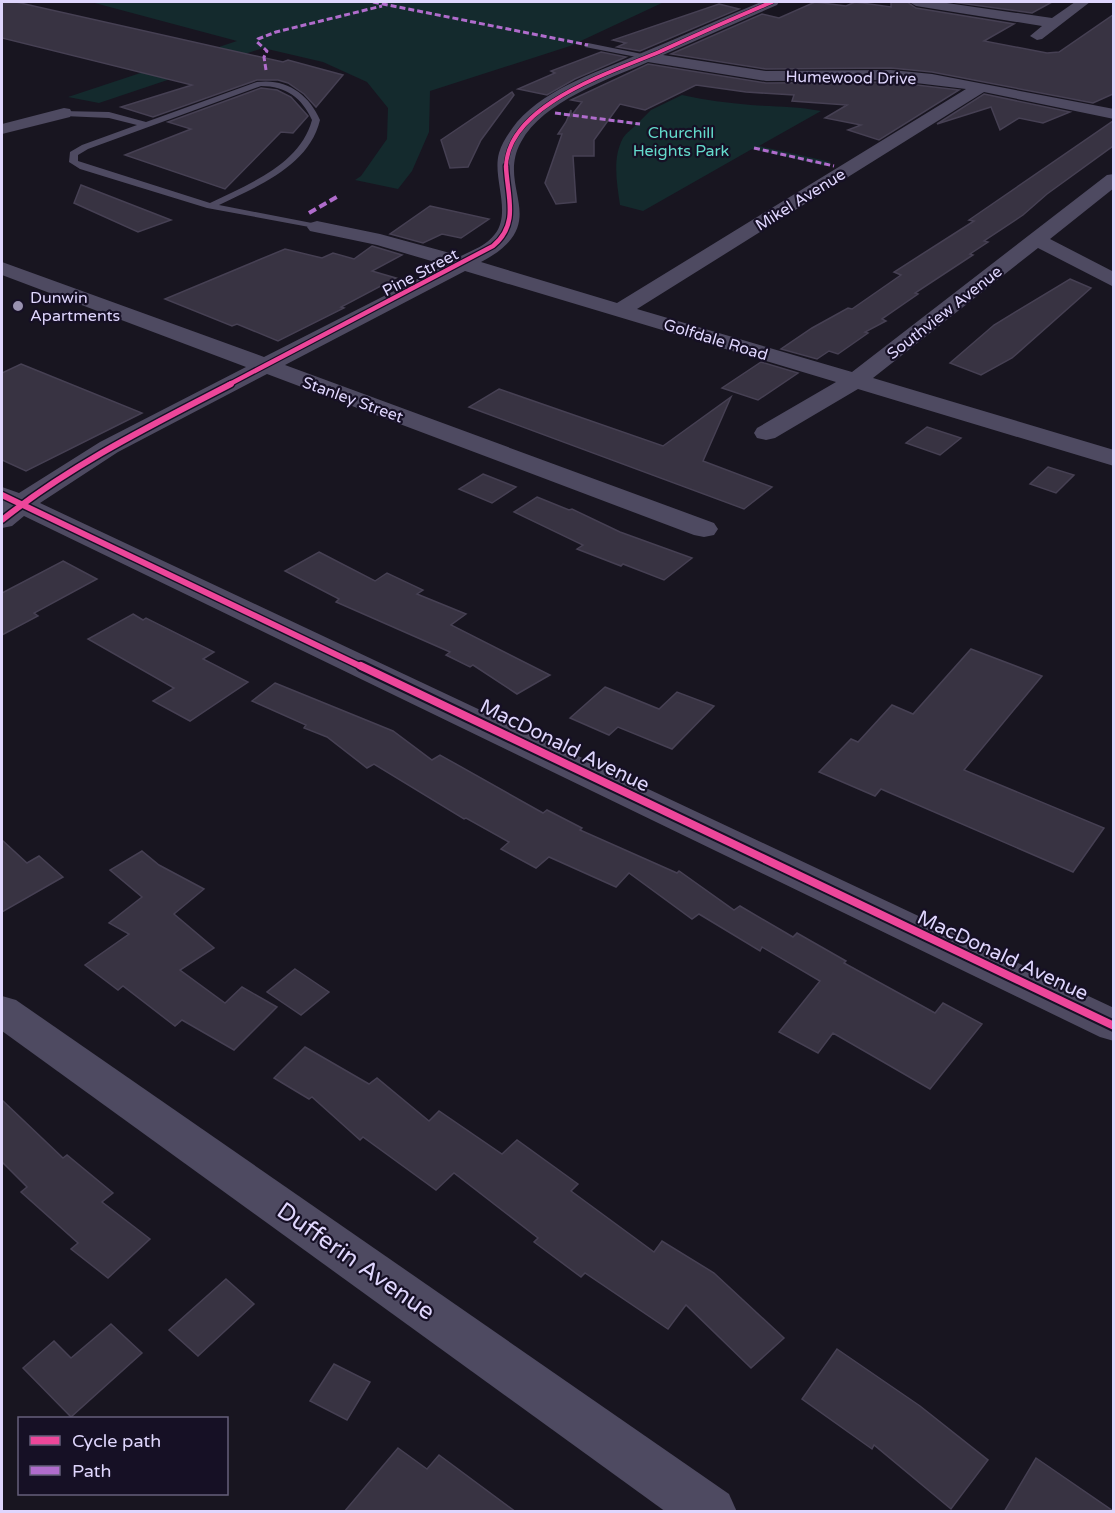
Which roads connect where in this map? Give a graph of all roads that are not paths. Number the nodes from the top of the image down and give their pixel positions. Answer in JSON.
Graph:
{"nodes":[{"id":1,"x":772,"y":2,"type":"edge"},
{"id":2,"x":916,"y":2,"type":"edge"},
{"id":3,"x":1083,"y":2,"type":"edge"},
{"id":4,"x":1053,"y":23,"type":"junction"},
{"id":5,"x":1035,"y":37,"type":"dead end"},
{"id":6,"x":588,"y":45,"type":"dead end"},
{"id":7,"x":647,"y":57,"type":"junction"},
{"id":8,"x":979,"y":88,"type":"junction"},
{"id":9,"x":64,"y":113,"type":"joint"},
{"id":10,"x":1113,"y":114,"type":"edge"},
{"id":11,"x":146,"y":125,"type":"junction"},
{"id":12,"x":2,"y":129,"type":"edge"},
{"id":13,"x":1113,"y":179,"type":"edge"},
{"id":14,"x":211,"y":206,"type":"junction"},
{"id":15,"x":317,"y":227,"type":"joint"},
{"id":16,"x":1037,"y":240,"type":"junction"},
{"id":17,"x":1103,"y":254,"type":"dead end"},
{"id":18,"x":465,"y":264,"type":"junction"},
{"id":19,"x":2,"y":268,"type":"edge"},
{"id":20,"x":1113,"y":281,"type":"edge"},
{"id":21,"x":620,"y":310,"type":"junction"},
{"id":22,"x":266,"y":367,"type":"junction"},
{"id":23,"x":855,"y":381,"type":"junction"},
{"id":24,"x":766,"y":433,"type":"dead end"},
{"id":25,"x":1113,"y":458,"type":"edge"},
{"id":26,"x":8,"y":506,"type":"edge"},
{"id":27,"x":704,"y":530,"type":"dead end"},
{"id":28,"x":2,"y":1011,"type":"edge"},
{"id":29,"x":1113,"y":1026,"type":"edge"},
{"id":30,"x":711,"y":1512,"type":"edge"}],
"edges":[{"from":1,"to":7,"type":"street","name":"Pine Street"},
{"from":2,"to":4,"type":"street"},
{"from":3,"to":4,"type":"street"},
{"from":4,"to":5,"type":"street"},
{"from":6,"to":7,"type":"lane","name":"Humewood Drive"},
{"from":7,"to":8,"type":"street","name":"Humewood Drive"},
{"from":7,"to":18,"type":"street","name":"Pine Street"},
{"from":8,"to":10,"type":"street","name":"Humewood Drive"},
{"from":8,"to":21,"type":"street","name":"Mikel Avenue"},
{"from":9,"to":11,"type":"lane"},
{"from":9,"to":12,"type":"street"},
{"from":11,"to":14,"type":"lane"},
{"from":11,"to":14,"type":"lane"},
{"from":13,"to":16,"type":"street","name":"Southview Avenue"},
{"from":14,"to":15,"type":"lane"},
{"from":15,"to":18,"type":"street","name":"Golfdale Road"},
{"from":16,"to":17,"type":"street"},
{"from":16,"to":20,"type":"street"},
{"from":16,"to":23,"type":"street","name":"Southview Avenue"},
{"from":18,"to":21,"type":"street","name":"Golfdale Road"},
{"from":18,"to":22,"type":"street","name":"Pine Street"},
{"from":19,"to":22,"type":"street","name":"Stanley Street"},
{"from":21,"to":23,"type":"street","name":"Golfdale Road"},
{"from":22,"to":26,"type":"street","name":"Pine Street"},
{"from":22,"to":27,"type":"street","name":"Stanley Street"},
{"from":23,"to":24,"type":"street","name":"Southview Avenue"},
{"from":23,"to":25,"type":"street","name":"Golfdale Road"},
{"from":26,"to":29,"type":"street","name":"MacDonald Avenue"},
{"from":28,"to":30,"type":"street","name":"Dufferin Avenue"}]}
